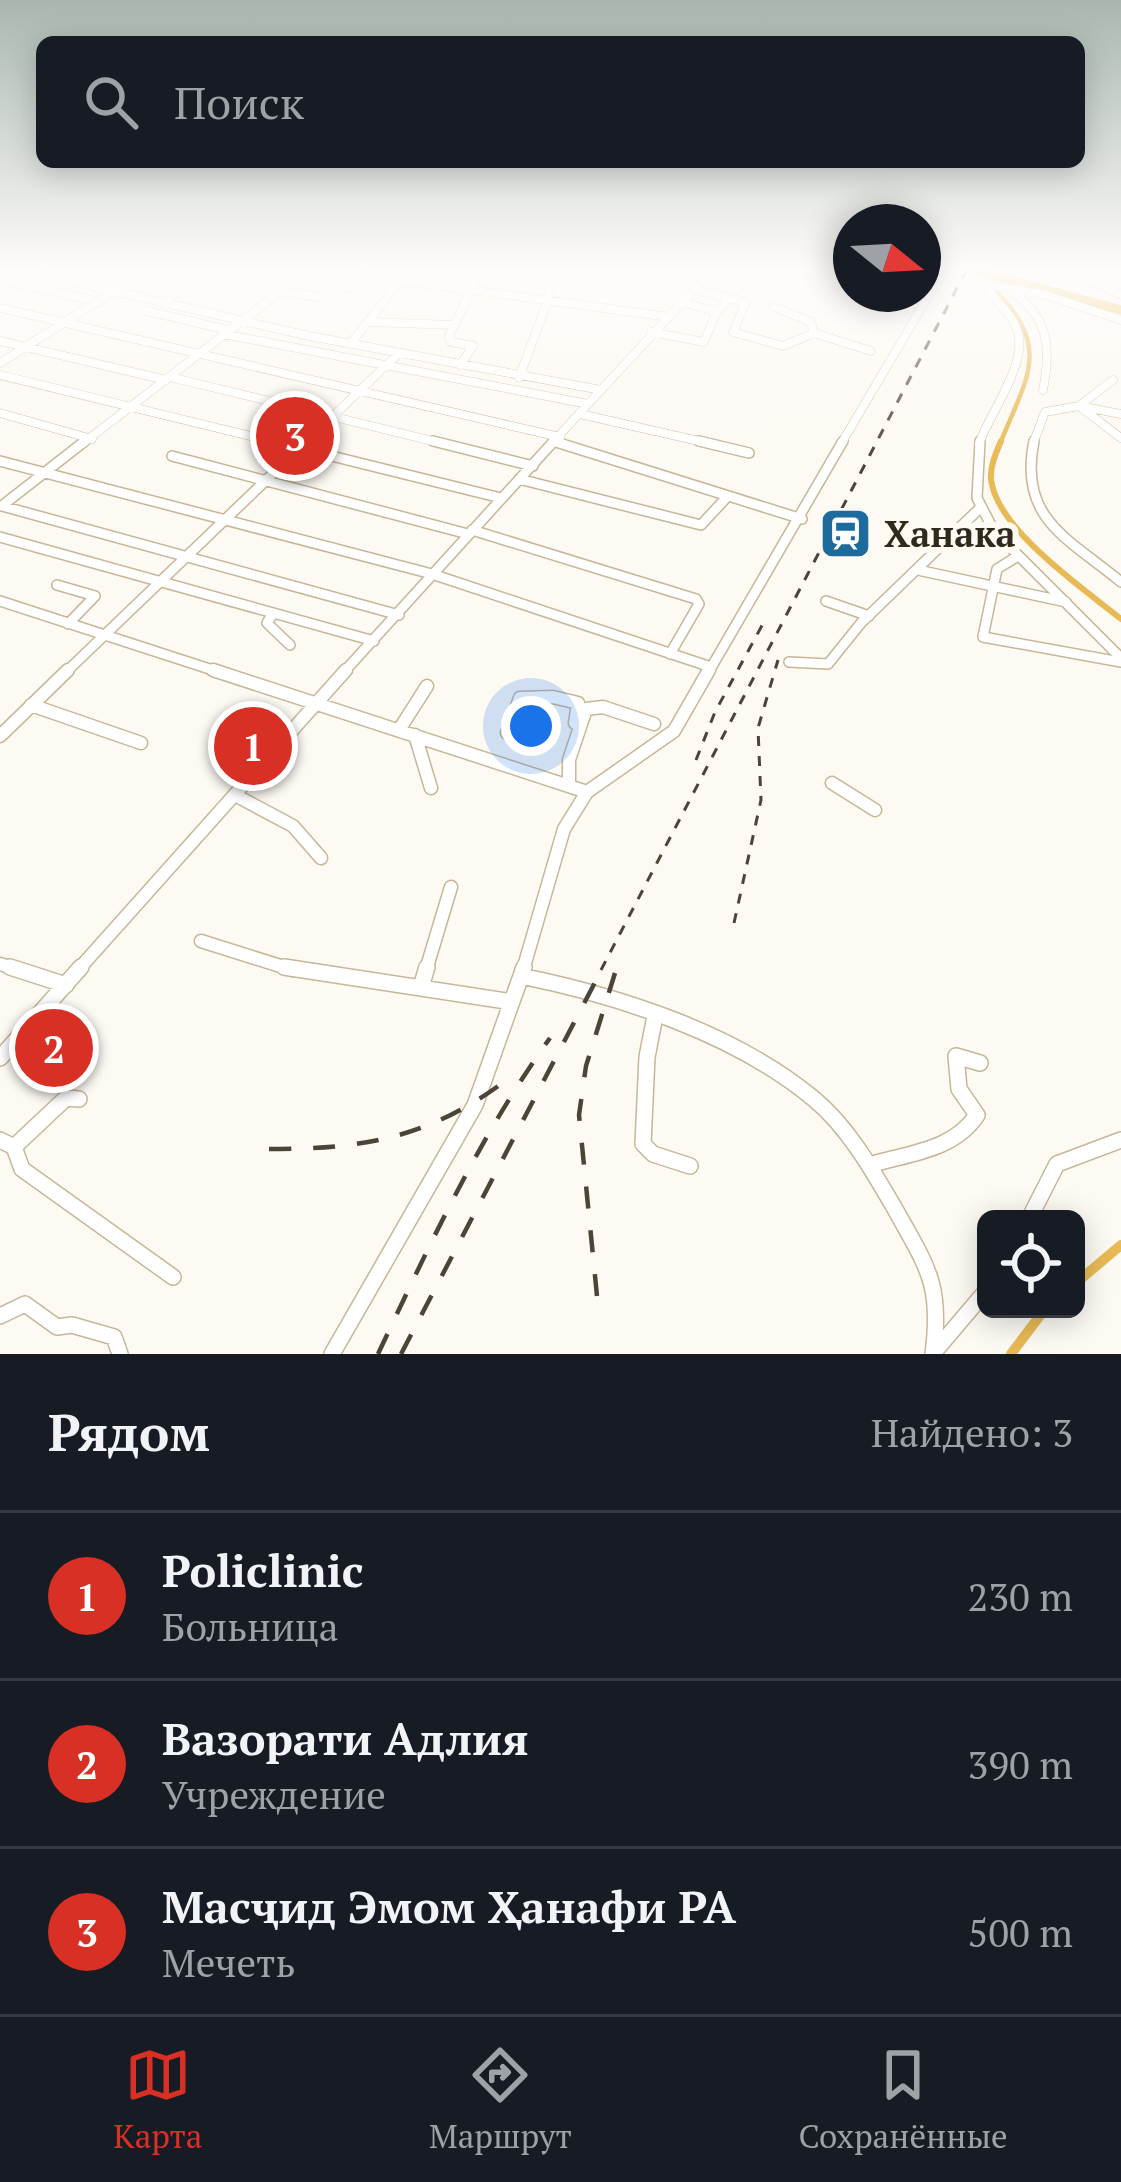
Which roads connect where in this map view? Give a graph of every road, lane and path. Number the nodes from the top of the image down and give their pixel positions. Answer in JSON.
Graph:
{"nodes":[{"id":1,"x":55,"y":330,"type":"edge"},
{"id":2,"x":96,"y":330,"type":"edge"},
{"id":3,"x":219,"y":330,"type":"edge"},
{"id":4,"x":228,"y":330,"type":"edge"},
{"id":5,"x":287,"y":330,"type":"edge"},
{"id":6,"x":363,"y":330,"type":"edge"},
{"id":7,"x":452,"y":330,"type":"edge"},
{"id":8,"x":537,"y":330,"type":"edge"},
{"id":9,"x":709,"y":330,"type":"edge"},
{"id":10,"x":734,"y":330,"type":"edge"},
{"id":11,"x":909,"y":330,"type":"edge"},
{"id":12,"x":1015,"y":330,"type":"edge"},
{"id":13,"x":1047,"y":330,"type":"edge"},
{"id":14,"x":813,"y":331,"type":"joint"},
{"id":15,"x":226,"y":332,"type":"junction"},
{"id":16,"x":651,"y":332,"type":"joint"},
{"id":17,"x":0,"y":341,"type":"edge"},
{"id":18,"x":352,"y":343,"type":"junction"},
{"id":19,"x":26,"y":347,"type":"junction"},
{"id":20,"x":871,"y":351,"type":"dead end"},
{"id":21,"x":399,"y":353,"type":"junction"},
{"id":22,"x":198,"y":355,"type":"junction"},
{"id":23,"x":0,"y":363,"type":"edge"},
{"id":24,"x":460,"y":365,"type":"junction"},
{"id":25,"x":384,"y":368,"type":"junction"},
{"id":26,"x":0,"y":375,"type":"edge"},
{"id":27,"x":168,"y":378,"type":"junction"},
{"id":28,"x":519,"y":378,"type":"junction"},
{"id":29,"x":1113,"y":380,"type":"dead end"},
{"id":30,"x":602,"y":390,"type":"junction"},
{"id":31,"x":1042,"y":391,"type":"dead end"},
{"id":32,"x":362,"y":392,"type":"junction"},
{"id":33,"x":1079,"y":406,"type":"junction"},
{"id":34,"x":131,"y":409,"type":"junction"},
{"id":35,"x":584,"y":409,"type":"junction"},
{"id":36,"x":0,"y":412,"type":"edge"},
{"id":37,"x":1121,"y":414,"type":"edge"},
{"id":38,"x":335,"y":417,"type":"junction"},
{"id":39,"x":1121,"y":438,"type":"edge"},
{"id":40,"x":92,"y":439,"type":"junction"},
{"id":41,"x":558,"y":439,"type":"junction"},
{"id":42,"x":299,"y":448,"type":"junction"},
{"id":43,"x":749,"y":454,"type":"dead end"},
{"id":44,"x":172,"y":456,"type":"dead end"},
{"id":45,"x":0,"y":460,"type":"edge"},
{"id":46,"x":533,"y":466,"type":"junction"},
{"id":47,"x":45,"y":474,"type":"junction"},
{"id":48,"x":519,"y":479,"type":"junction"},
{"id":49,"x":266,"y":483,"type":"junction"},
{"id":50,"x":727,"y":497,"type":"junction"},
{"id":51,"x":501,"y":498,"type":"junction"},
{"id":52,"x":2,"y":504,"type":"edge"},
{"id":53,"x":979,"y":509,"type":"junction"},
{"id":54,"x":802,"y":519,"type":"junction"},
{"id":55,"x":226,"y":522,"type":"junction"},
{"id":56,"x":470,"y":532,"type":"junction"},
{"id":57,"x":0,"y":537,"type":"edge"},
{"id":58,"x":191,"y":555,"type":"junction"},
{"id":59,"x":1018,"y":556,"type":"junction"},
{"id":60,"x":918,"y":570,"type":"junction"},
{"id":61,"x":432,"y":574,"type":"junction"},
{"id":62,"x":160,"y":582,"type":"junction"},
{"id":63,"x":1121,"y":582,"type":"edge"},
{"id":64,"x":57,"y":585,"type":"dead end"},
{"id":65,"x":994,"y":587,"type":"junction"},
{"id":66,"x":0,"y":601,"type":"edge"},
{"id":67,"x":826,"y":601,"type":"dead end"},
{"id":68,"x":1066,"y":602,"type":"junction"},
{"id":69,"x":272,"y":615,"type":"junction"},
{"id":70,"x":399,"y":615,"type":"junction"},
{"id":71,"x":869,"y":616,"type":"junction"},
{"id":72,"x":68,"y":624,"type":"junction"},
{"id":73,"x":102,"y":635,"type":"junction"},
{"id":74,"x":374,"y":641,"type":"junction"},
{"id":75,"x":290,"y":645,"type":"dead end"},
{"id":76,"x":670,"y":654,"type":"junction"},
{"id":77,"x":1121,"y":660,"type":"edge"},
{"id":78,"x":789,"y":662,"type":"dead end"},
{"id":79,"x":711,"y":667,"type":"junction"},
{"id":80,"x":427,"y":686,"type":"dead end"},
{"id":81,"x":316,"y":703,"type":"junction"},
{"id":82,"x":31,"y":705,"type":"junction"},
{"id":83,"x":654,"y":724,"type":"dead end"},
{"id":84,"x":578,"y":731,"type":"junction"},
{"id":85,"x":407,"y":733,"type":"junction"},
{"id":86,"x":507,"y":733,"type":"dead end"},
{"id":87,"x":0,"y":736,"type":"edge"},
{"id":88,"x":141,"y":742,"type":"dead end"},
{"id":89,"x":832,"y":783,"type":"dead end"},
{"id":90,"x":569,"y":786,"type":"junction"},
{"id":91,"x":431,"y":788,"type":"dead end"},
{"id":92,"x":587,"y":792,"type":"junction"},
{"id":93,"x":235,"y":795,"type":"junction"},
{"id":94,"x":875,"y":810,"type":"dead end"},
{"id":95,"x":321,"y":859,"type":"dead end"},
{"id":96,"x":451,"y":887,"type":"dead end"},
{"id":97,"x":201,"y":941,"type":"dead end"},
{"id":98,"x":0,"y":964,"type":"edge"},
{"id":99,"x":520,"y":976,"type":"junction"},
{"id":100,"x":66,"y":985,"type":"junction"},
{"id":101,"x":422,"y":987,"type":"junction"},
{"id":102,"x":512,"y":1001,"type":"junction"},
{"id":103,"x":655,"y":1016,"type":"junction"},
{"id":104,"x":0,"y":1058,"type":"edge"},
{"id":105,"x":980,"y":1063,"type":"dead end"},
{"id":106,"x":79,"y":1099,"type":"dead end"},
{"id":107,"x":1121,"y":1140,"type":"edge"},
{"id":108,"x":7,"y":1143,"type":"edge"},
{"id":109,"x":870,"y":1165,"type":"junction"},
{"id":110,"x":690,"y":1166,"type":"dead end"},
{"id":111,"x":1034,"y":1210,"type":"edge"},
{"id":112,"x":172,"y":1277,"type":"dead end"},
{"id":113,"x":977,"y":1302,"type":"edge"},
{"id":114,"x":0,"y":1316,"type":"edge"},
{"id":115,"x":120,"y":1354,"type":"edge"},
{"id":116,"x":332,"y":1354,"type":"edge"},
{"id":117,"x":933,"y":1354,"type":"edge"}],
"edges":[{"from":1,"to":19,"type":"street"},
{"from":2,"to":22,"type":"street"},
{"from":3,"to":15,"type":"street"},
{"from":4,"to":15,"type":"street"},
{"from":5,"to":18,"type":"street"},
{"from":6,"to":18,"type":"street"},
{"from":7,"to":24,"type":"street"},
{"from":8,"to":28,"type":"street"},
{"from":9,"to":16,"type":"street"},
{"from":10,"to":14,"type":"street"},
{"from":11,"to":54,"type":"street"},
{"from":12,"to":53,"type":"street"},
{"from":13,"to":31,"type":"street"},
{"from":14,"to":20,"type":"street"},
{"from":15,"to":22,"type":"street"},
{"from":15,"to":25,"type":"street"},
{"from":16,"to":30,"type":"street"},
{"from":17,"to":19,"type":"street"},
{"from":18,"to":21,"type":"street"},
{"from":19,"to":23,"type":"street"},
{"from":19,"to":27,"type":"street"},
{"from":21,"to":24,"type":"street"},
{"from":21,"to":25,"type":"street"},
{"from":22,"to":27,"type":"street"},
{"from":22,"to":32,"type":"street"},
{"from":24,"to":28,"type":"street"},
{"from":25,"to":32,"type":"street"},
{"from":25,"to":35,"type":"street"},
{"from":26,"to":34,"type":"street"},
{"from":27,"to":34,"type":"street"},
{"from":27,"to":38,"type":"street"},
{"from":28,"to":30,"type":"street"},
{"from":29,"to":33,"type":"street"},
{"from":30,"to":35,"type":"street"},
{"from":32,"to":38,"type":"street"},
{"from":32,"to":41,"type":"street"},
{"from":33,"to":37,"type":"street"},
{"from":33,"to":39,"type":"street"},
{"from":33,"to":63,"type":"street"},
{"from":34,"to":40,"type":"street"},
{"from":34,"to":42,"type":"street"},
{"from":35,"to":41,"type":"street"},
{"from":35,"to":43,"type":"street"},
{"from":36,"to":40,"type":"street"},
{"from":38,"to":42,"type":"street"},
{"from":38,"to":46,"type":"street"},
{"from":40,"to":47,"type":"street"},
{"from":41,"to":46,"type":"street"},
{"from":41,"to":50,"type":"street"},
{"from":42,"to":49,"type":"street"},
{"from":42,"to":51,"type":"street"},
{"from":44,"to":49,"type":"street"},
{"from":45,"to":47,"type":"street"},
{"from":46,"to":48,"type":"street"},
{"from":47,"to":52,"type":"street"},
{"from":47,"to":55,"type":"street"},
{"from":48,"to":50,"type":"street"},
{"from":48,"to":51,"type":"street"},
{"from":49,"to":55,"type":"street"},
{"from":49,"to":56,"type":"street"},
{"from":50,"to":54,"type":"street"},
{"from":51,"to":56,"type":"street"},
{"from":52,"to":58,"type":"street"},
{"from":53,"to":59,"type":"street"},
{"from":53,"to":60,"type":"street"},
{"from":54,"to":79,"type":"street"},
{"from":55,"to":58,"type":"street"},
{"from":55,"to":61,"type":"street"},
{"from":56,"to":61,"type":"street"},
{"from":56,"to":76,"type":"street"},
{"from":57,"to":62,"type":"street"},
{"from":58,"to":62,"type":"street"},
{"from":58,"to":70,"type":"street"},
{"from":59,"to":65,"type":"street"},
{"from":59,"to":68,"type":"street"},
{"from":60,"to":65,"type":"street"},
{"from":60,"to":71,"type":"street"},
{"from":61,"to":70,"type":"street"},
{"from":61,"to":76,"type":"street"},
{"from":62,"to":69,"type":"street"},
{"from":62,"to":73,"type":"street"},
{"from":64,"to":72,"type":"street"},
{"from":65,"to":68,"type":"street"},
{"from":65,"to":77,"type":"street"},
{"from":66,"to":72,"type":"street"},
{"from":67,"to":71,"type":"street"},
{"from":68,"to":77,"type":"street"},
{"from":69,"to":74,"type":"street"},
{"from":69,"to":75,"type":"street"},
{"from":70,"to":74,"type":"street"},
{"from":71,"to":78,"type":"street"},
{"from":72,"to":73,"type":"street"},
{"from":73,"to":81,"type":"street"},
{"from":73,"to":82,"type":"street"},
{"from":74,"to":81,"type":"street"},
{"from":76,"to":79,"type":"street"},
{"from":79,"to":92,"type":"street"},
{"from":80,"to":85,"type":"street"},
{"from":81,"to":85,"type":"street"},
{"from":81,"to":93,"type":"street"},
{"from":82,"to":87,"type":"street"},
{"from":82,"to":88,"type":"street"},
{"from":83,"to":84,"type":"street"},
{"from":84,"to":86,"type":"street"},
{"from":84,"to":90,"type":"street"},
{"from":85,"to":90,"type":"street"},
{"from":85,"to":91,"type":"street"},
{"from":89,"to":94,"type":"street"},
{"from":90,"to":92,"type":"street"},
{"from":92,"to":99,"type":"street"},
{"from":93,"to":95,"type":"street"},
{"from":93,"to":100,"type":"street"},
{"from":96,"to":101,"type":"street"},
{"from":97,"to":101,"type":"street"},
{"from":98,"to":100,"type":"street"},
{"from":99,"to":102,"type":"street"},
{"from":99,"to":103,"type":"street"},
{"from":100,"to":104,"type":"street"},
{"from":101,"to":102,"type":"street"},
{"from":102,"to":116,"type":"street"},
{"from":103,"to":109,"type":"street"},
{"from":103,"to":110,"type":"street"},
{"from":105,"to":109,"type":"street"},
{"from":106,"to":108,"type":"street"},
{"from":107,"to":111,"type":"street"},
{"from":108,"to":112,"type":"street"},
{"from":109,"to":117,"type":"street"},
{"from":113,"to":117,"type":"street"},
{"from":114,"to":115,"type":"street"}]}
